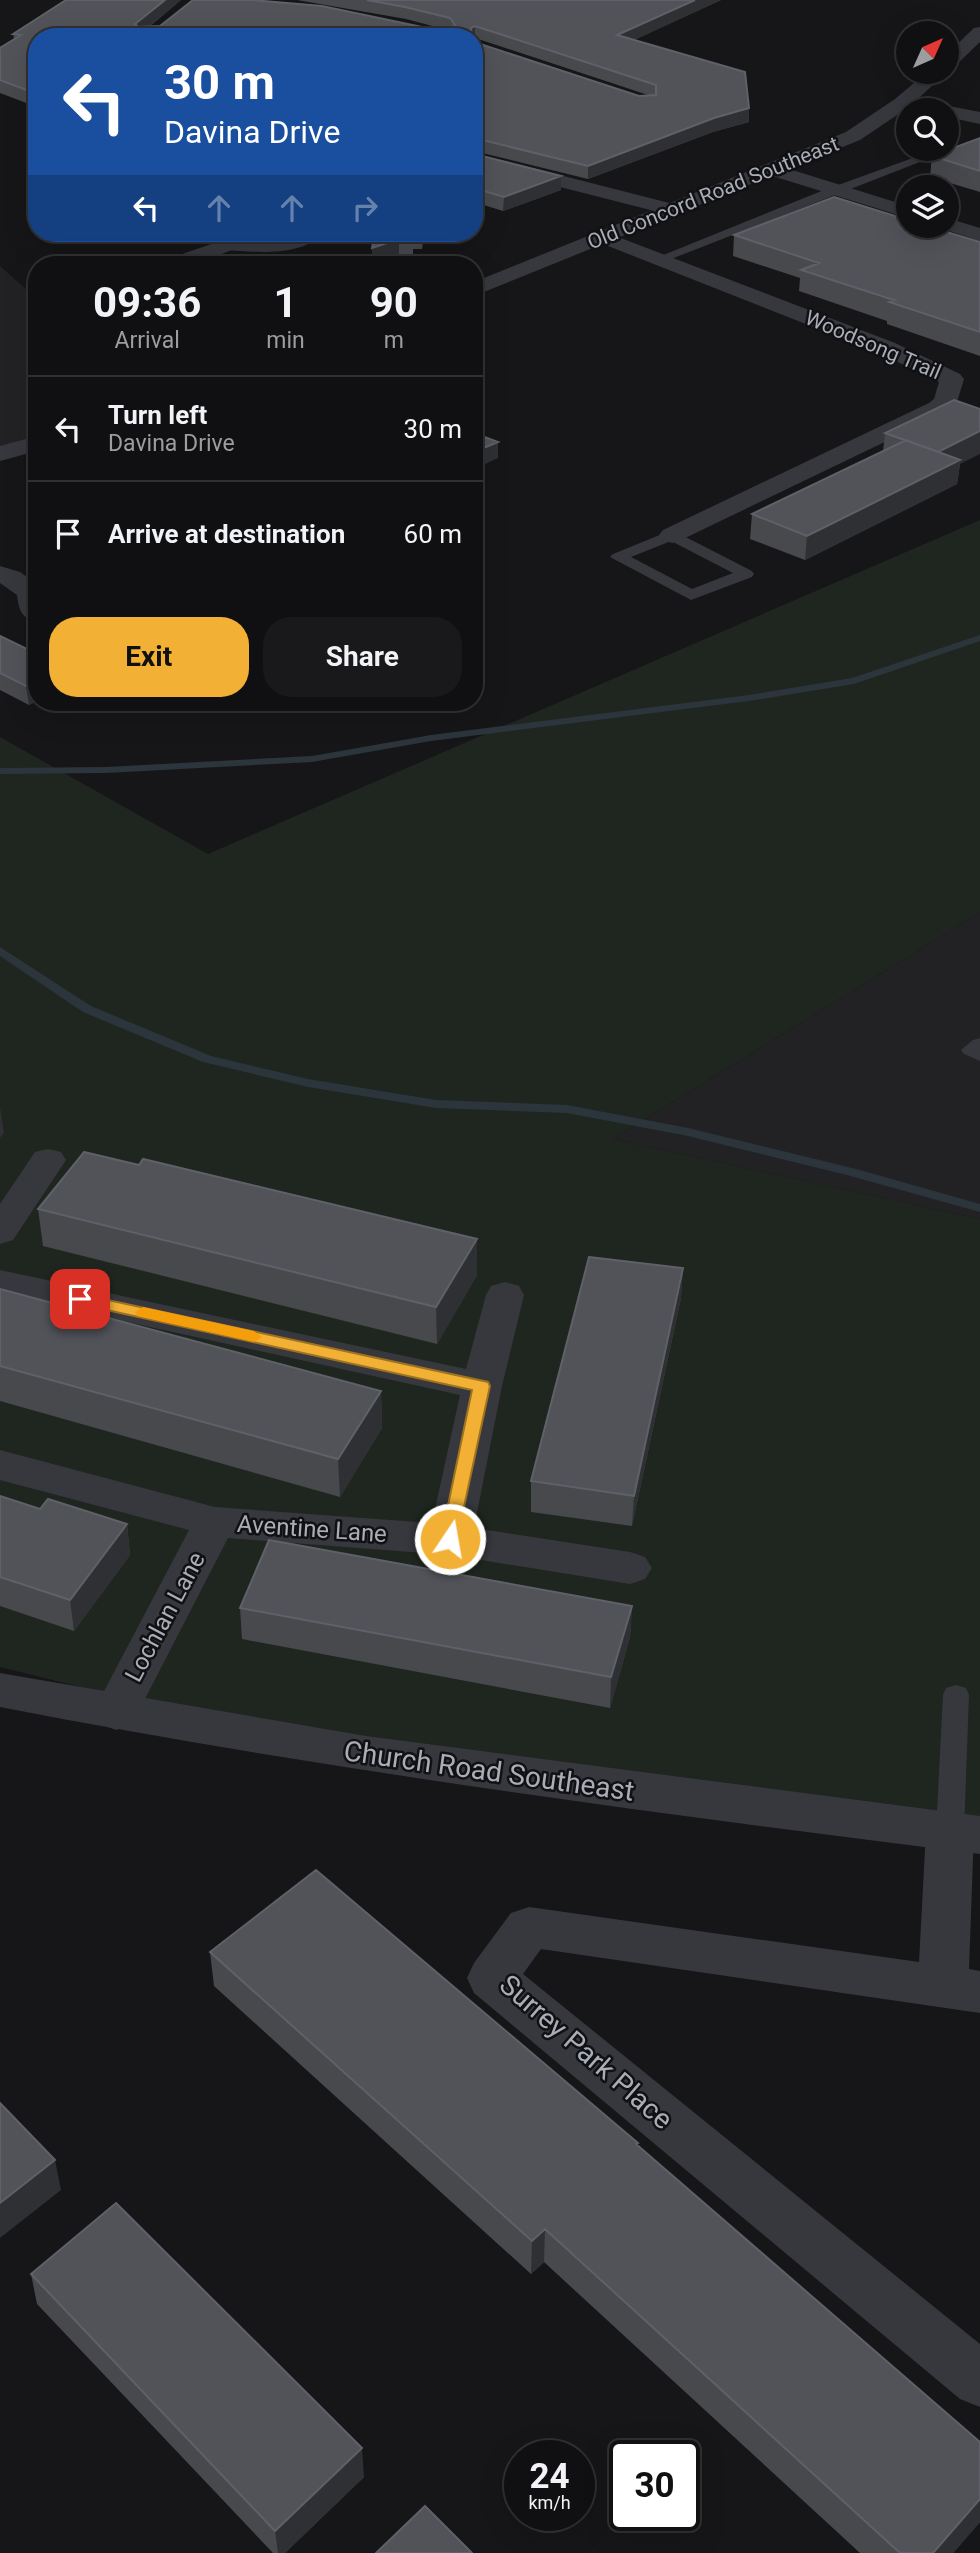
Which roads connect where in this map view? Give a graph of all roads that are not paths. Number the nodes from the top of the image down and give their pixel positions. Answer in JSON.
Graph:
{"nodes":[{"id":1,"x":980,"y":32,"type":"edge"},
{"id":2,"x":959,"y":52,"type":"edge"},
{"id":3,"x":924,"y":84,"type":"edge"},
{"id":4,"x":908,"y":98,"type":"edge"},
{"id":5,"x":896,"y":107,"type":"edge"},
{"id":6,"x":959,"y":114,"type":"edge"},
{"id":7,"x":980,"y":118,"type":"edge"},
{"id":8,"x":483,"y":161,"type":"edge"},
{"id":9,"x":911,"y":161,"type":"edge"},
{"id":10,"x":774,"y":170,"type":"junction"},
{"id":11,"x":833,"y":188,"type":"junction"},
{"id":12,"x":896,"y":208,"type":"edge"},
{"id":13,"x":674,"y":210,"type":"junction"},
{"id":14,"x":959,"y":228,"type":"edge"},
{"id":15,"x":980,"y":235,"type":"edge"},
{"id":16,"x":605,"y":238,"type":"junction"},
{"id":17,"x":223,"y":242,"type":"edge"},
{"id":18,"x":240,"y":242,"type":"edge"},
{"id":19,"x":304,"y":242,"type":"edge"},
{"id":20,"x":193,"y":256,"type":"edge"},
{"id":21,"x":662,"y":258,"type":"junction"},
{"id":22,"x":483,"y":286,"type":"edge"},
{"id":23,"x":28,"y":446,"type":"edge"},
{"id":24,"x":0,"y":454,"type":"edge"},
{"id":25,"x":672,"y":535,"type":"junction"},
{"id":26,"x":0,"y":574,"type":"edge"},
{"id":27,"x":28,"y":591,"type":"edge"},
{"id":28,"x":980,"y":1044,"type":"edge"},
{"id":29,"x":980,"y":1055,"type":"edge"},
{"id":30,"x":48,"y":1160,"type":"dead end"},
{"id":31,"x":0,"y":1232,"type":"edge"},
{"id":32,"x":0,"y":1282,"type":"edge"},
{"id":33,"x":505,"y":1295,"type":"dead end"},
{"id":34,"x":482,"y":1386,"type":"junction"},
{"id":35,"x":0,"y":1465,"type":"edge"},
{"id":36,"x":215,"y":1522,"type":"junction"},
{"id":37,"x":450,"y":1539,"type":"junction"},
{"id":38,"x":630,"y":1568,"type":"dead end"},
{"id":39,"x":0,"y":1690,"type":"edge"},
{"id":40,"x":956,"y":1695,"type":"dead end"},
{"id":41,"x":116,"y":1712,"type":"junction"},
{"id":42,"x":965,"y":1833,"type":"edge"},
{"id":43,"x":962,"y":1990,"type":"edge"},
{"id":44,"x":980,"y":2379,"type":"edge"}],
"edges":[{"from":1,"to":2,"type":"street"},
{"from":3,"to":4,"type":"street","name":"Old Concord Road Southeast"},
{"from":5,"to":10,"type":"street","name":"Old Concord Road Southeast"},
{"from":6,"to":7,"type":"street"},
{"from":8,"to":13,"type":"street"},
{"from":9,"to":11,"type":"lane"},
{"from":10,"to":11,"type":"street"},
{"from":10,"to":13,"type":"street","name":"Old Concord Road Southeast"},
{"from":11,"to":12,"type":"street"},
{"from":11,"to":21,"type":"lane"},
{"from":13,"to":16,"type":"street","name":"Old Concord Road Southeast"},
{"from":14,"to":15,"type":"street"},
{"from":16,"to":21,"type":"street","name":"Woodsong Trail"},
{"from":16,"to":22,"type":"street","name":"Old Concord Road Southeast"},
{"from":17,"to":20,"type":"street"},
{"from":18,"to":19,"type":"lane"},
{"from":21,"to":25,"type":"street","name":"Woodsong Trail"},
{"from":23,"to":24,"type":"street"},
{"from":25,"to":25,"type":"lane"},
{"from":26,"to":27,"type":"street"},
{"from":28,"to":29,"type":"lane"},
{"from":30,"to":31,"type":"street"},
{"from":32,"to":34,"type":"street"},
{"from":33,"to":34,"type":"street"},
{"from":34,"to":37,"type":"street"},
{"from":35,"to":36,"type":"street","name":"Aventine Lane"},
{"from":36,"to":37,"type":"street","name":"Aventine Lane"},
{"from":36,"to":41,"type":"street","name":"Lochlan Lane"},
{"from":37,"to":38,"type":"street","name":"Aventine Lane"},
{"from":39,"to":41,"type":"street","name":"Church Road Southeast"},
{"from":40,"to":42,"type":"lane"},
{"from":41,"to":42,"type":"street","name":"Church Road Southeast"},
{"from":42,"to":43,"type":"street","name":"Surrey Park Place"},
{"from":43,"to":44,"type":"street","name":"Surrey Park Place"}]}
